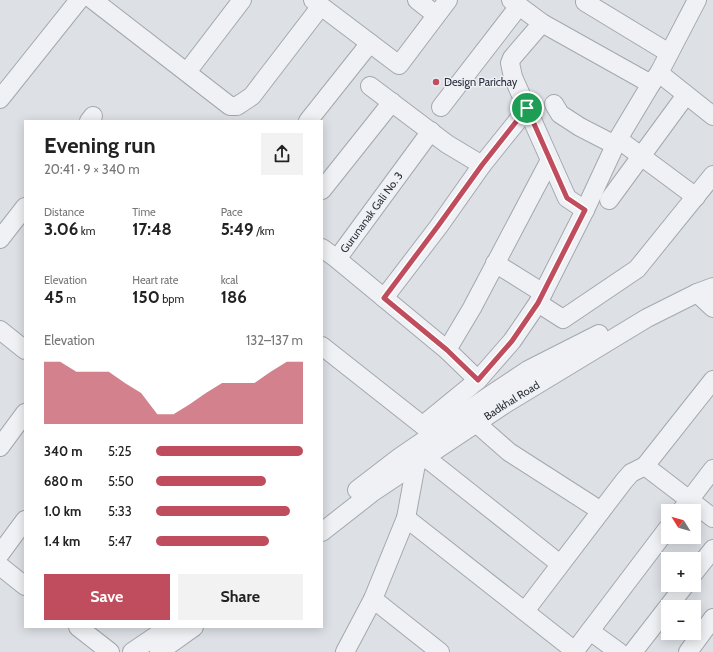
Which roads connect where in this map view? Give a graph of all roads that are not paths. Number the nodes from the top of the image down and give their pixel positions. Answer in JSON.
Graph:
{"nodes":[{"id":1,"x":79,"y":0,"type":"edge"},
{"id":2,"x":93,"y":0,"type":"edge"},
{"id":3,"x":242,"y":0,"type":"edge"},
{"id":4,"x":417,"y":0,"type":"edge"},
{"id":5,"x":448,"y":0,"type":"edge"},
{"id":6,"x":697,"y":0,"type":"edge"},
{"id":7,"x":585,"y":2,"type":"dead end"},
{"id":8,"x":317,"y":3,"type":"edge"},
{"id":9,"x":515,"y":3,"type":"edge"},
{"id":10,"x":436,"y":15,"type":"junction"},
{"id":11,"x":542,"y":23,"type":"junction"},
{"id":12,"x":370,"y":43,"type":"junction"},
{"id":13,"x":669,"y":53,"type":"junction"},
{"id":14,"x":187,"y":72,"type":"junction"},
{"id":15,"x":654,"y":78,"type":"junction"},
{"id":16,"x":370,"y":86,"type":"dead end"},
{"id":17,"x":686,"y":95,"type":"junction"},
{"id":18,"x":0,"y":99,"type":"edge"},
{"id":19,"x":392,"y":102,"type":"junction"},
{"id":20,"x":554,"y":104,"type":"dead end"},
{"id":21,"x":442,"y":107,"type":"dead end"},
{"id":22,"x":527,"y":108,"type":"junction"},
{"id":23,"x":712,"y":115,"type":"edge"},
{"id":24,"x":309,"y":120,"type":"edge"},
{"id":25,"x":431,"y":131,"type":"junction"},
{"id":26,"x":617,"y":142,"type":"junction"},
{"id":27,"x":642,"y":156,"type":"junction"},
{"id":28,"x":550,"y":160,"type":"junction"},
{"id":29,"x":482,"y":165,"type":"junction"},
{"id":30,"x":713,"y":175,"type":"edge"},
{"id":31,"x":323,"y":189,"type":"edge"},
{"id":32,"x":696,"y":197,"type":"junction"},
{"id":33,"x":609,"y":200,"type":"dead end"},
{"id":34,"x":24,"y":208,"type":"edge"},
{"id":35,"x":585,"y":210,"type":"junction"},
{"id":36,"x":0,"y":239,"type":"edge"},
{"id":37,"x":323,"y":249,"type":"edge"},
{"id":38,"x":337,"y":259,"type":"junction"},
{"id":39,"x":495,"y":263,"type":"junction"},
{"id":40,"x":713,"y":275,"type":"edge"},
{"id":41,"x":705,"y":290,"type":"edge"},
{"id":42,"x":384,"y":298,"type":"junction"},
{"id":43,"x":541,"y":298,"type":"junction"},
{"id":44,"x":713,"y":308,"type":"edge"},
{"id":45,"x":0,"y":330,"type":"edge"},
{"id":46,"x":24,"y":346,"type":"edge"},
{"id":47,"x":323,"y":347,"type":"edge"},
{"id":48,"x":447,"y":350,"type":"junction"},
{"id":49,"x":478,"y":380,"type":"junction"},
{"id":50,"x":713,"y":380,"type":"edge"},
{"id":51,"x":24,"y":414,"type":"edge"},
{"id":52,"x":476,"y":423,"type":"junction"},
{"id":53,"x":434,"y":434,"type":"junction"},
{"id":54,"x":0,"y":447,"type":"edge"},
{"id":55,"x":421,"y":460,"type":"junction"},
{"id":56,"x":645,"y":466,"type":"junction"},
{"id":57,"x":713,"y":469,"type":"edge"},
{"id":58,"x":683,"y":504,"type":"edge"},
{"id":59,"x":687,"y":504,"type":"edge"},
{"id":60,"x":601,"y":511,"type":"junction"},
{"id":61,"x":701,"y":513,"type":"edge"},
{"id":62,"x":323,"y":517,"type":"edge"},
{"id":63,"x":406,"y":518,"type":"junction"},
{"id":64,"x":713,"y":518,"type":"edge"},
{"id":65,"x":24,"y":521,"type":"edge"},
{"id":66,"x":323,"y":531,"type":"edge"},
{"id":67,"x":661,"y":537,"type":"edge"},
{"id":68,"x":713,"y":549,"type":"edge"},
{"id":69,"x":0,"y":554,"type":"edge"},
{"id":70,"x":560,"y":564,"type":"junction"},
{"id":71,"x":701,"y":564,"type":"edge"},
{"id":72,"x":0,"y":566,"type":"edge"},
{"id":73,"x":24,"y":585,"type":"edge"},
{"id":74,"x":680,"y":592,"type":"edge"},
{"id":75,"x":372,"y":599,"type":"junction"},
{"id":76,"x":525,"y":611,"type":"junction"},
{"id":77,"x":713,"y":618,"type":"edge"},
{"id":78,"x":79,"y":628,"type":"edge"},
{"id":79,"x":193,"y":628,"type":"edge"},
{"id":80,"x":590,"y":631,"type":"junction"},
{"id":81,"x":707,"y":640,"type":"edge"},
{"id":82,"x":170,"y":644,"type":"edge"},
{"id":83,"x":110,"y":652,"type":"edge"},
{"id":84,"x":132,"y":652,"type":"edge"},
{"id":85,"x":345,"y":652,"type":"edge"},
{"id":86,"x":440,"y":652,"type":"edge"},
{"id":87,"x":575,"y":652,"type":"edge"},
{"id":88,"x":619,"y":652,"type":"edge"},
{"id":89,"x":633,"y":652,"type":"edge"},
{"id":90,"x":688,"y":652,"type":"edge"}],
"edges":[{"from":1,"to":18,"type":"street"},
{"from":2,"to":14,"type":"street"},
{"from":3,"to":14,"type":"street"},
{"from":4,"to":10,"type":"street"},
{"from":5,"to":10,"type":"street"},
{"from":6,"to":13,"type":"street"},
{"from":7,"to":13,"type":"street"},
{"from":8,"to":12,"type":"street"},
{"from":8,"to":14,"type":"street"},
{"from":9,"to":11,"type":"street"},
{"from":9,"to":21,"type":"street"},
{"from":10,"to":12,"type":"street"},
{"from":11,"to":15,"type":"street"},
{"from":11,"to":22,"type":"street"},
{"from":12,"to":24,"type":"street"},
{"from":13,"to":15,"type":"street"},
{"from":15,"to":17,"type":"street"},
{"from":15,"to":26,"type":"street"},
{"from":16,"to":19,"type":"street"},
{"from":17,"to":23,"type":"street"},
{"from":17,"to":27,"type":"street"},
{"from":19,"to":25,"type":"street"},
{"from":19,"to":31,"type":"street"},
{"from":20,"to":26,"type":"street"},
{"from":22,"to":28,"type":"street"},
{"from":22,"to":29,"type":"street"},
{"from":25,"to":29,"type":"street"},
{"from":25,"to":38,"type":"street","name":"Gurunanak Gali No. 3"},
{"from":26,"to":27,"type":"street"},
{"from":26,"to":35,"type":"street"},
{"from":27,"to":32,"type":"street"},
{"from":27,"to":33,"type":"street"},
{"from":28,"to":35,"type":"street"},
{"from":28,"to":39,"type":"street"},
{"from":29,"to":42,"type":"street"},
{"from":30,"to":32,"type":"street"},
{"from":32,"to":43,"type":"street"},
{"from":34,"to":36,"type":"street"},
{"from":35,"to":43,"type":"street"},
{"from":37,"to":38,"type":"street"},
{"from":38,"to":42,"type":"street","name":"Gurunanak Gali No. 3"},
{"from":39,"to":43,"type":"street"},
{"from":39,"to":48,"type":"street"},
{"from":40,"to":53,"type":"street","name":"Badkhal Road"},
{"from":41,"to":44,"type":"street"},
{"from":41,"to":52,"type":"street","name":"Badkhal Road"},
{"from":42,"to":48,"type":"street","name":"Gurunanak Gali No. 3"},
{"from":43,"to":49,"type":"street"},
{"from":45,"to":46,"type":"street"},
{"from":47,"to":53,"type":"street"},
{"from":48,"to":49,"type":"street","name":"Gurunanak Gali No. 3"},
{"from":49,"to":53,"type":"street"},
{"from":50,"to":56,"type":"street"},
{"from":51,"to":54,"type":"street"},
{"from":52,"to":53,"type":"street","name":"Badkhal Road"},
{"from":52,"to":60,"type":"street"},
{"from":53,"to":55,"type":"street","name":"Badkhal Road"},
{"from":53,"to":62,"type":"street","name":"Badkhal Road"},
{"from":55,"to":63,"type":"street"},
{"from":55,"to":66,"type":"street","name":"Badkhal Road"},
{"from":55,"to":70,"type":"street"},
{"from":56,"to":58,"type":"street"},
{"from":56,"to":60,"type":"street"},
{"from":57,"to":59,"type":"street"},
{"from":60,"to":70,"type":"street"},
{"from":61,"to":64,"type":"street"},
{"from":63,"to":75,"type":"street"},
{"from":63,"to":76,"type":"street"},
{"from":65,"to":69,"type":"street"},
{"from":67,"to":80,"type":"street"},
{"from":68,"to":71,"type":"street"},
{"from":70,"to":76,"type":"street"},
{"from":72,"to":73,"type":"street"},
{"from":74,"to":89,"type":"street"},
{"from":75,"to":85,"type":"street"},
{"from":75,"to":86,"type":"street"},
{"from":76,"to":87,"type":"street"},
{"from":77,"to":81,"type":"street"},
{"from":78,"to":83,"type":"street"},
{"from":79,"to":82,"type":"street"},
{"from":80,"to":87,"type":"street"},
{"from":80,"to":88,"type":"street"},
{"from":81,"to":90,"type":"street"},
{"from":82,"to":84,"type":"street"}]}
